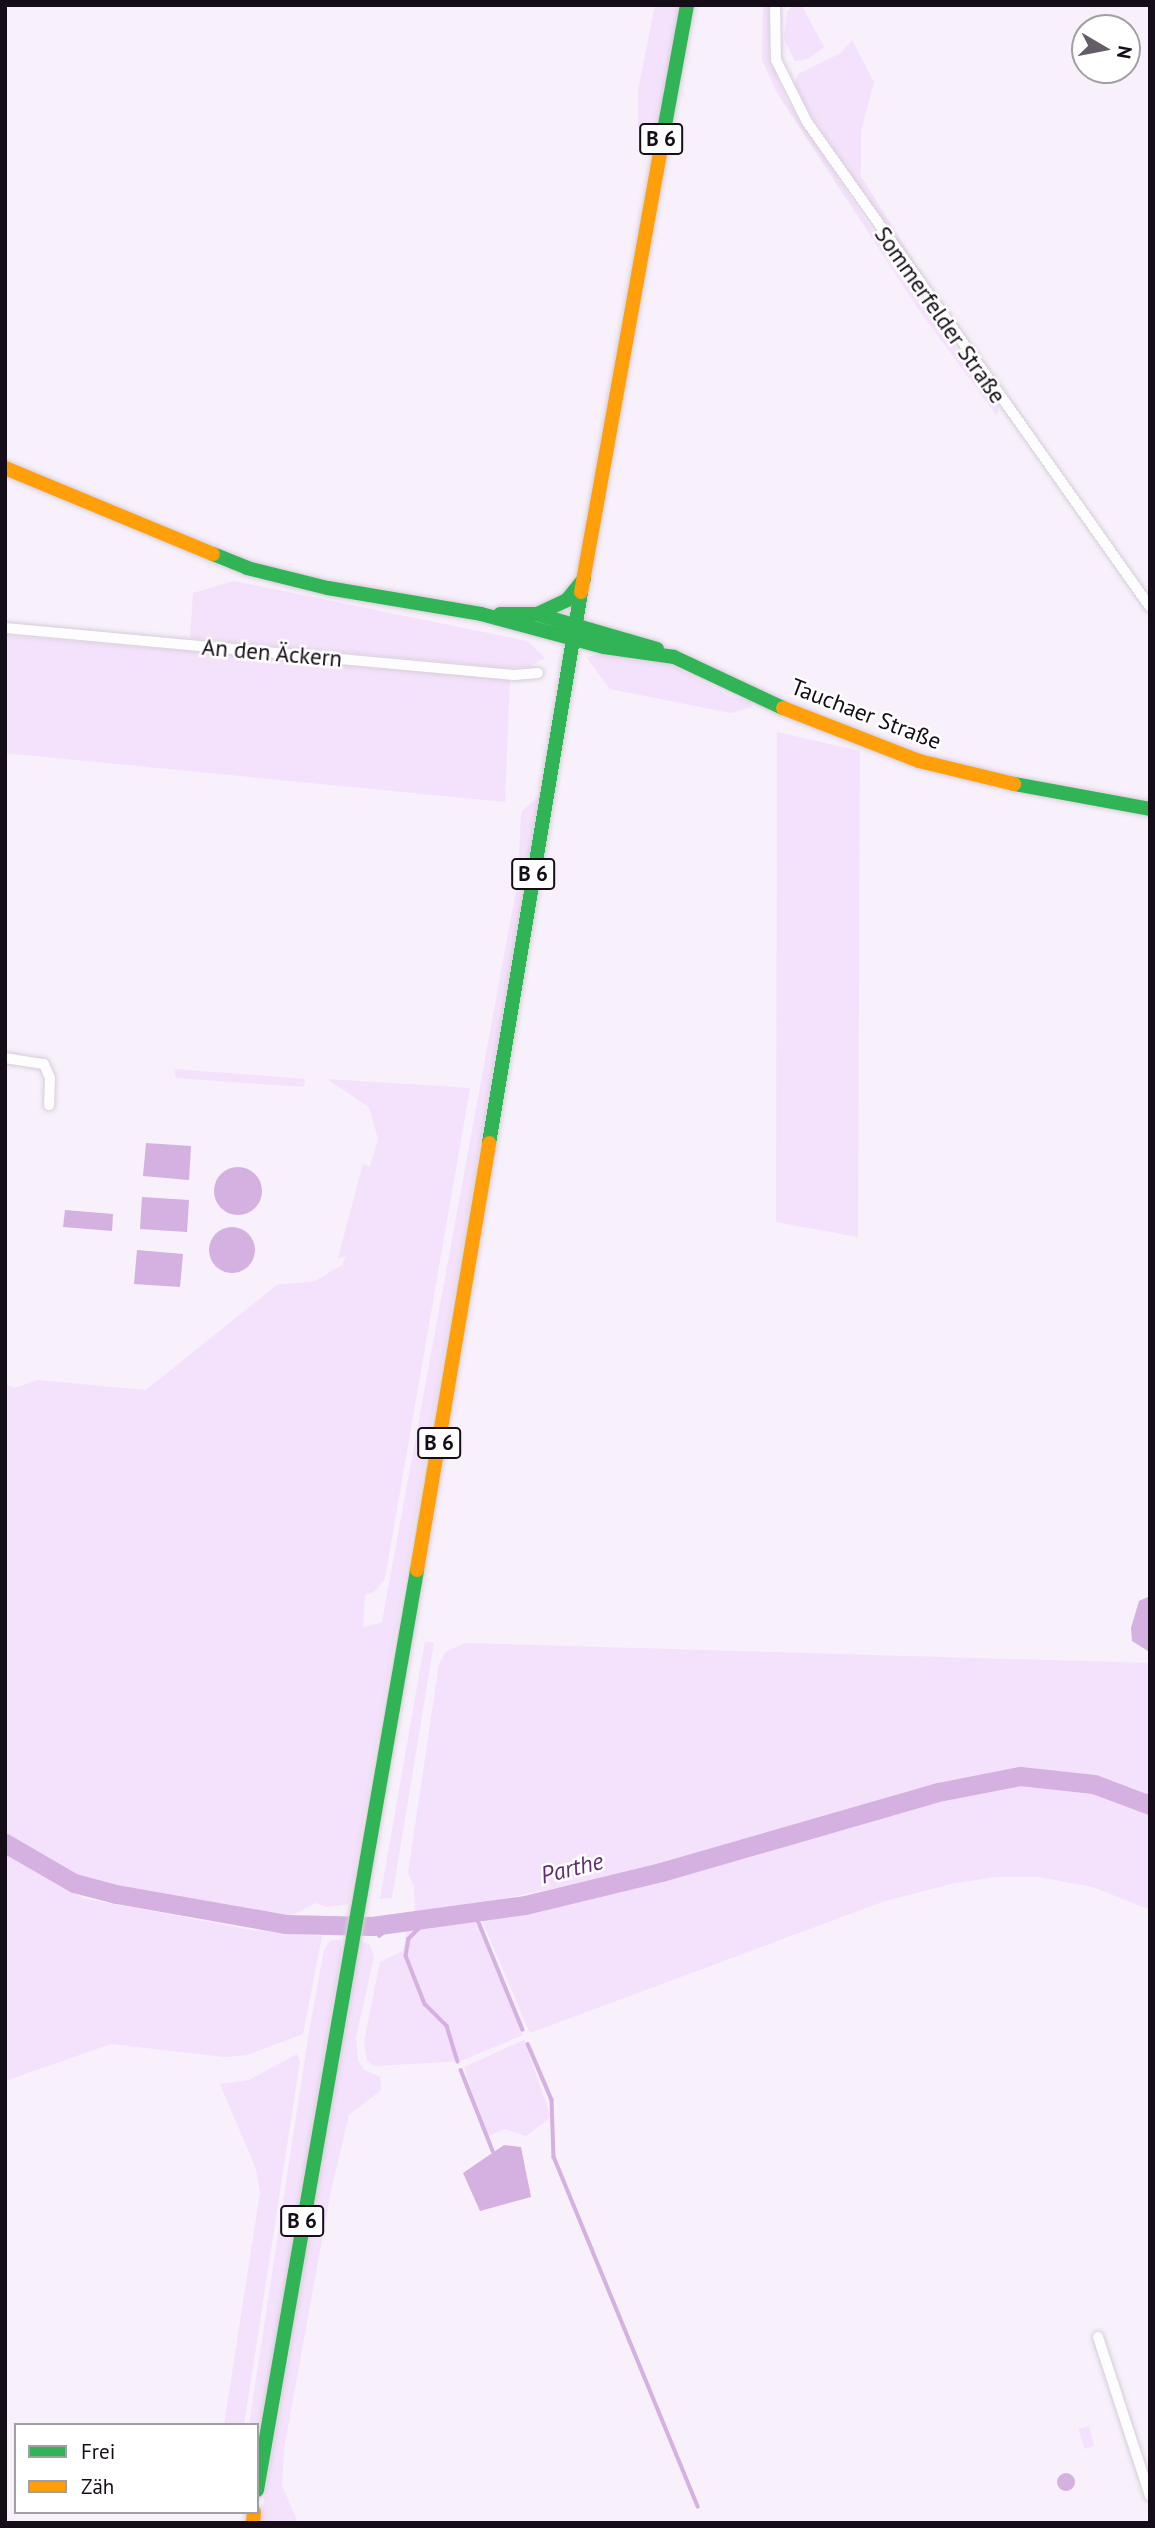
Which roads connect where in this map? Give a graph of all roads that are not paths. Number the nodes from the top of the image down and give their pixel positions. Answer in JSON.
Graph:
{"nodes":[{"id":1,"x":687,"y":5,"type":"edge"},
{"id":2,"x":775,"y":5,"type":"edge"},
{"id":3,"x":5,"y":468,"type":"edge"},
{"id":4,"x":584,"y":579,"type":"junction"},
{"id":5,"x":1150,"y":607,"type":"edge"},
{"id":6,"x":481,"y":614,"type":"junction"},
{"id":7,"x":536,"y":614,"type":"junction"},
{"id":8,"x":577,"y":624,"type":"junction"},
{"id":9,"x":5,"y":628,"type":"edge"},
{"id":10,"x":574,"y":639,"type":"junction"},
{"id":11,"x":674,"y":657,"type":"junction"},
{"id":12,"x":538,"y":673,"type":"dead end"},
{"id":13,"x":1150,"y":809,"type":"edge"},
{"id":14,"x":5,"y":1058,"type":"edge"},
{"id":15,"x":49,"y":1105,"type":"dead end"},
{"id":16,"x":1098,"y":2337,"type":"dead end"},
{"id":17,"x":1146,"y":2471,"type":"edge"},
{"id":18,"x":259,"y":2478,"type":"edge"},
{"id":19,"x":1150,"y":2497,"type":"edge"}],
"edges":[{"from":1,"to":4,"type":"main road","number":"B 6"},
{"from":2,"to":5,"type":"street","name":"Sommerfelder Straße"},
{"from":3,"to":6,"type":"main road"},
{"from":4,"to":7,"type":"main road"},
{"from":4,"to":8,"type":"main road","number":"B 6"},
{"from":6,"to":7,"type":"main road"},
{"from":6,"to":10,"type":"main road","name":"Tauchaer Straße"},
{"from":7,"to":8,"type":"main road"},
{"from":8,"to":10,"type":"main road","number":"B 6"},
{"from":8,"to":11,"type":"main road"},
{"from":9,"to":12,"type":"street","name":"An den Äckern"},
{"from":10,"to":11,"type":"main road","name":"Tauchaer Straße"},
{"from":10,"to":18,"type":"main road","number":"B 6"},
{"from":11,"to":13,"type":"main road","name":"Tauchaer Straße"},
{"from":14,"to":15,"type":"street"},
{"from":16,"to":17,"type":"street"},
{"from":17,"to":19,"type":"street"}]}
